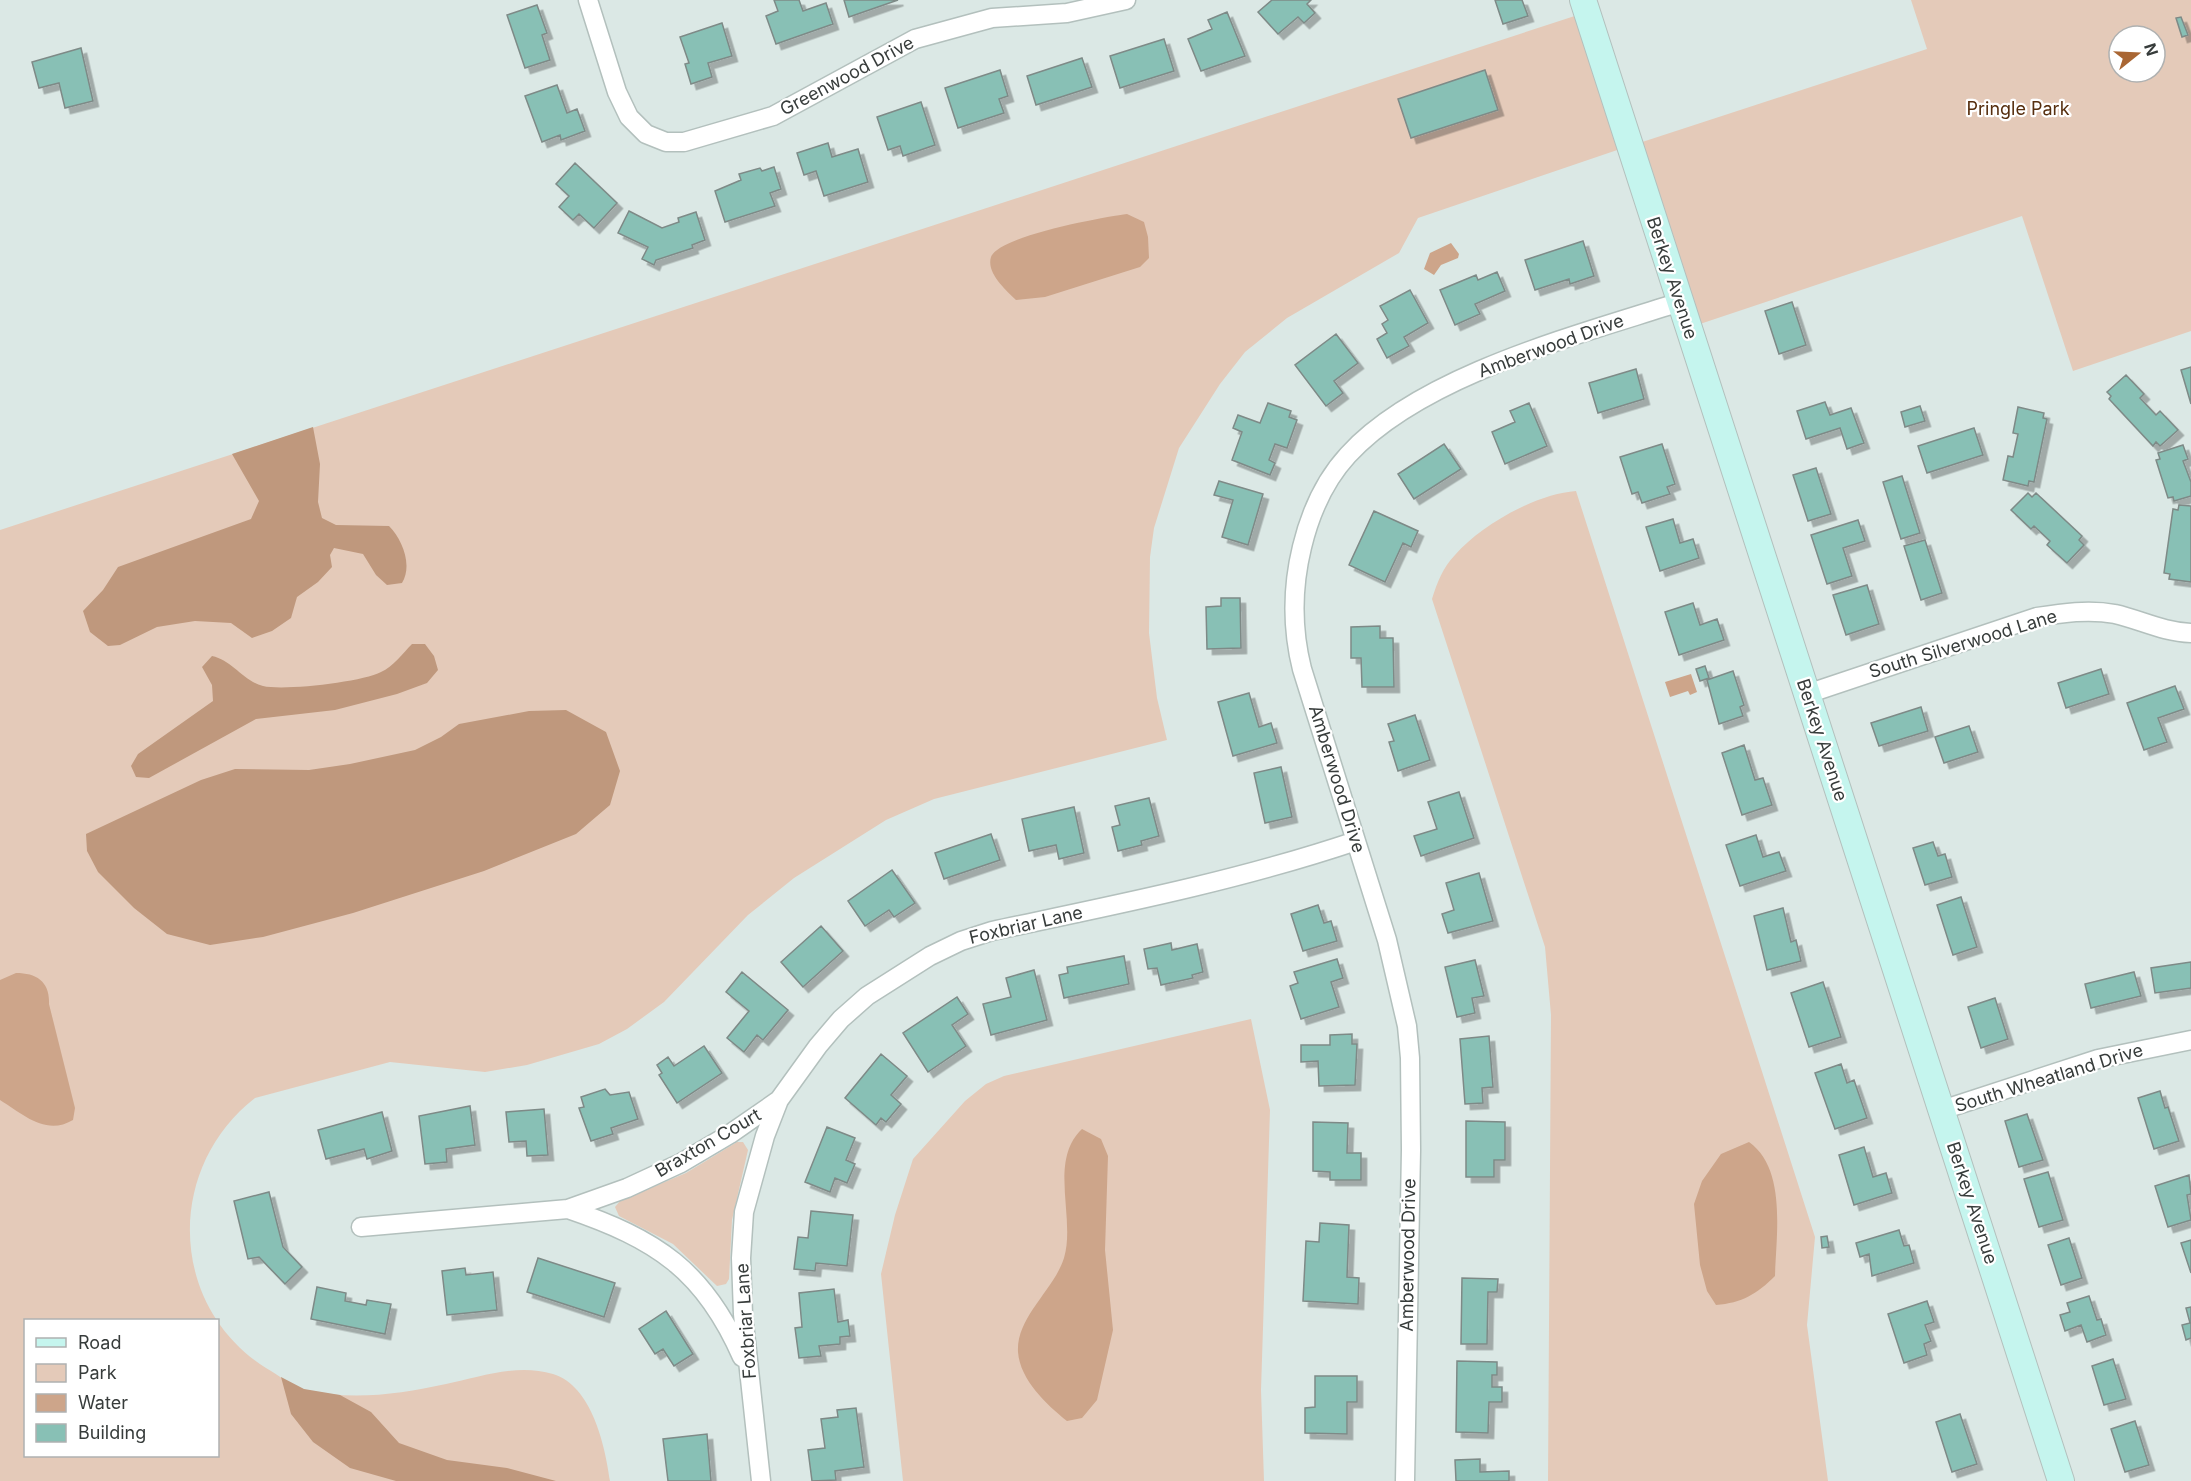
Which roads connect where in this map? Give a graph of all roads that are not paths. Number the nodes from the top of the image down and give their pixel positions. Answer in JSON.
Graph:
{"nodes":[{"id":1,"x":588,"y":0,"type":"edge"},
{"id":2,"x":1126,"y":0,"type":"edge"},
{"id":3,"x":1583,"y":0,"type":"edge"},
{"id":4,"x":1680,"y":302,"type":"junction"},
{"id":5,"x":2191,"y":633,"type":"edge"},
{"id":6,"x":1807,"y":694,"type":"junction"},
{"id":7,"x":1356,"y":841,"type":"junction"},
{"id":8,"x":2191,"y":1040,"type":"edge"},
{"id":9,"x":778,"y":1100,"type":"junction"},
{"id":10,"x":1942,"y":1110,"type":"junction"},
{"id":11,"x":568,"y":1209,"type":"junction"},
{"id":12,"x":361,"y":1227,"type":"dead end"},
{"id":13,"x":749,"y":1372,"type":"junction"},
{"id":14,"x":761,"y":1481,"type":"edge"},
{"id":15,"x":1405,"y":1481,"type":"edge"},
{"id":16,"x":2061,"y":1481,"type":"edge"}],
"edges":[{"from":1,"to":2,"type":"street","name":"Greenwood Drive"},
{"from":3,"to":4,"type":"street","name":"Berkey Avenue"},
{"from":4,"to":6,"type":"street","name":"Berkey Avenue"},
{"from":4,"to":7,"type":"street","name":"Amberwood Drive"},
{"from":5,"to":6,"type":"street","name":"South Silverwood Lane"},
{"from":6,"to":10,"type":"street","name":"Berkey Avenue"},
{"from":7,"to":9,"type":"street","name":"Foxbriar Lane"},
{"from":7,"to":15,"type":"street","name":"Amberwood Drive"},
{"from":8,"to":10,"type":"street","name":"South Wheatland Drive"},
{"from":9,"to":11,"type":"street","name":"Braxton Court"},
{"from":9,"to":13,"type":"street","name":"Foxbriar Lane"},
{"from":10,"to":16,"type":"street","name":"Berkey Avenue"},
{"from":11,"to":12,"type":"street","name":"Braxton Court"},
{"from":11,"to":13,"type":"street","name":"Braxton Court"},
{"from":13,"to":14,"type":"street","name":"Foxbriar Lane"}]}
